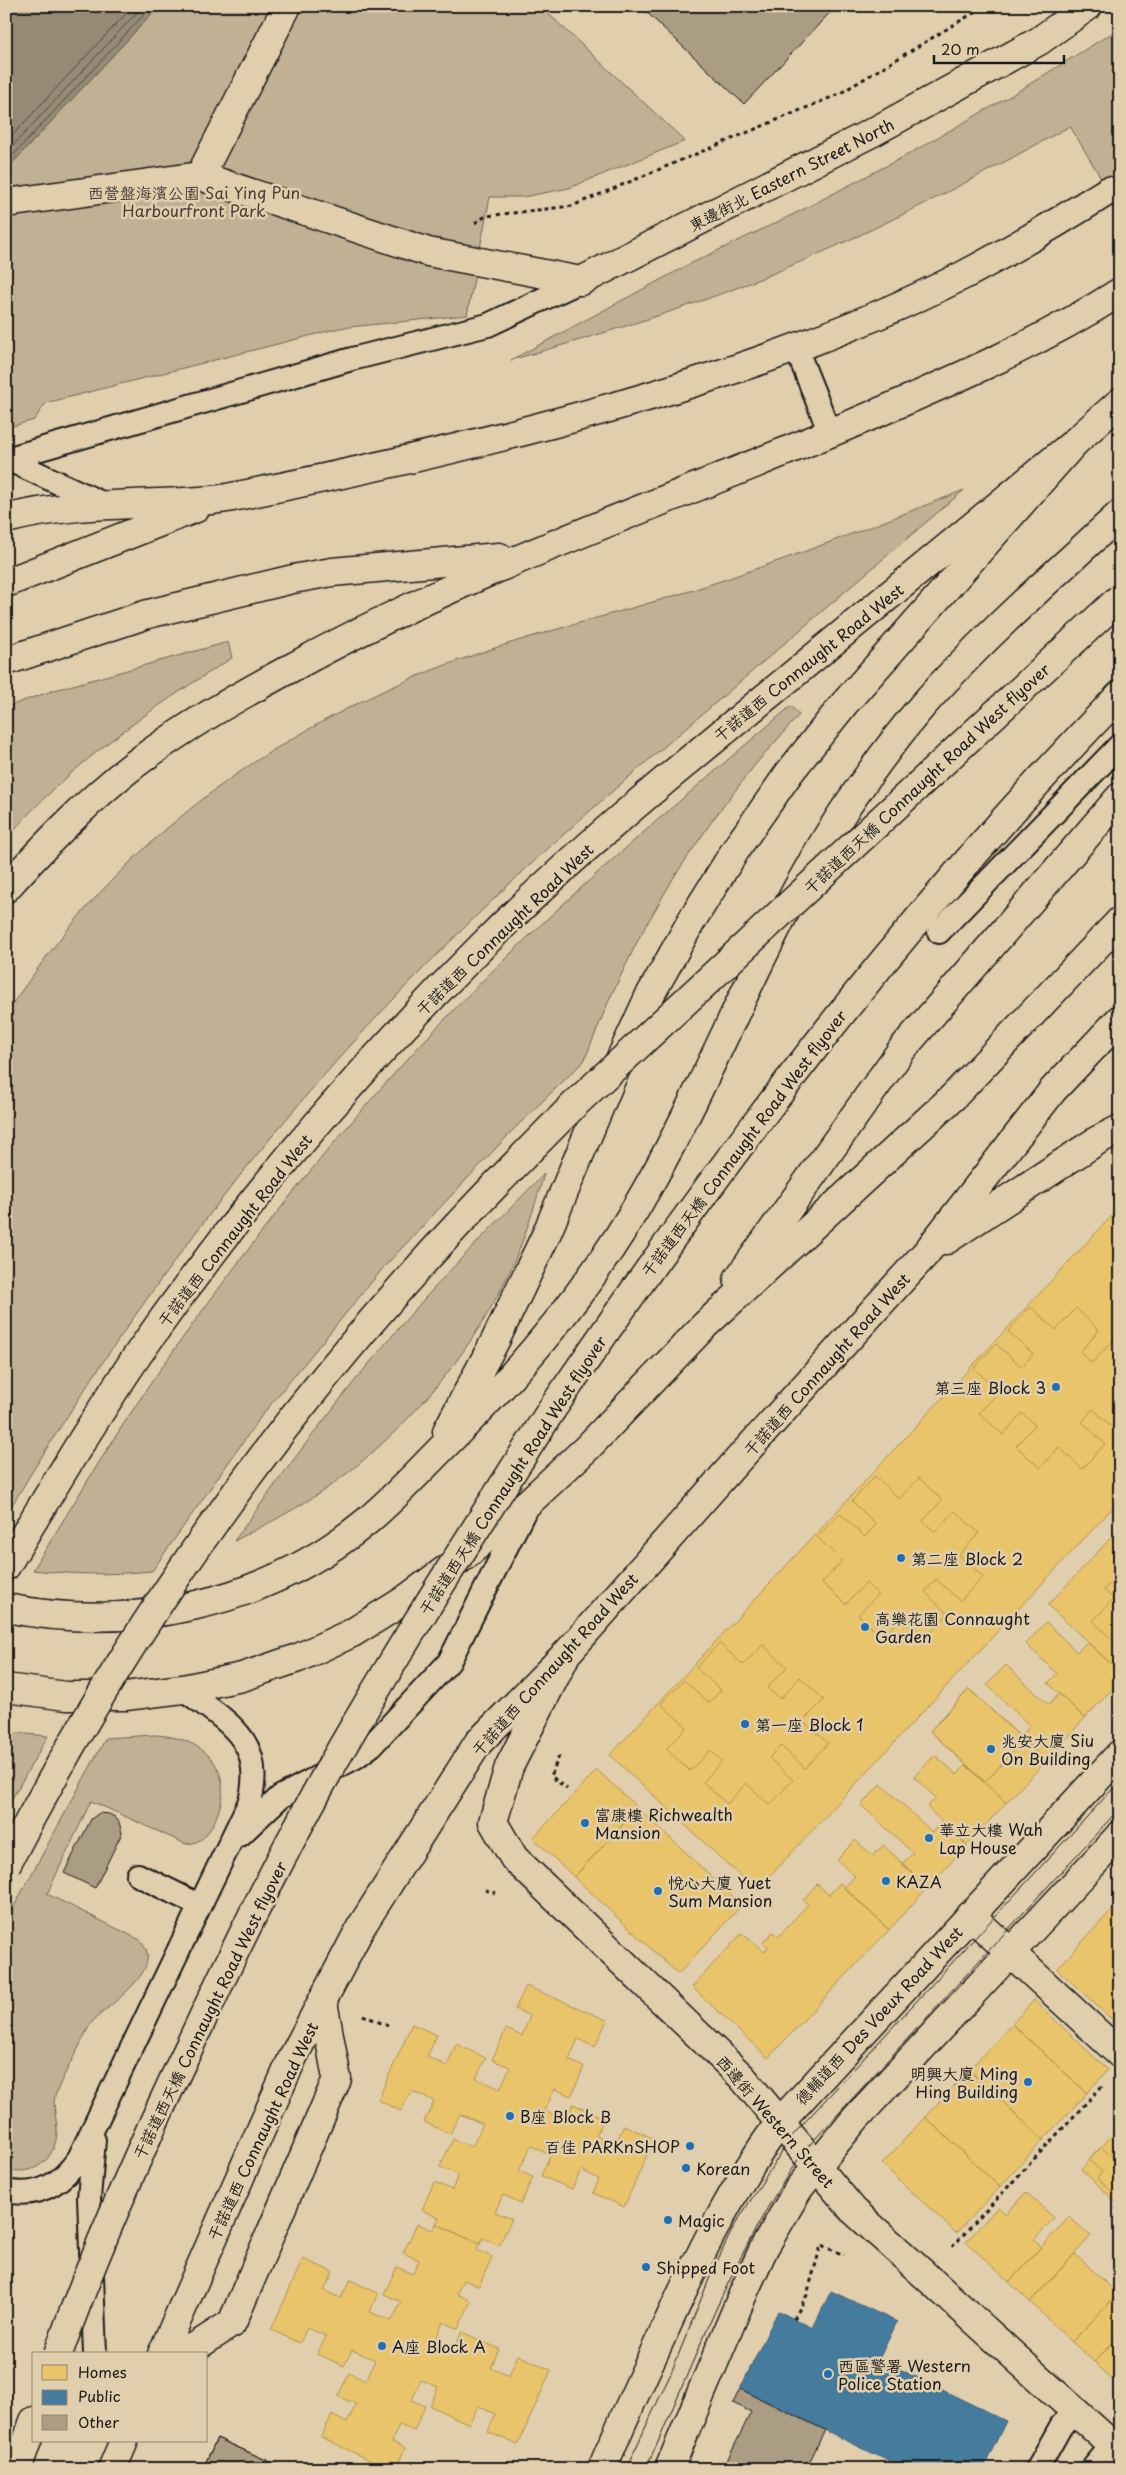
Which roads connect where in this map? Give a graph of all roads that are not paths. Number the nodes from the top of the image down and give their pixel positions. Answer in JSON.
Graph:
{"nodes":[{"id":1,"x":286,"y":6,"type":"edge"},
{"id":2,"x":1088,"y":6,"type":"edge"},
{"id":3,"x":200,"y":176,"type":"junction"},
{"id":4,"x":1108,"y":191,"type":"dead end"},
{"id":5,"x":6,"y":203,"type":"edge"},
{"id":6,"x":581,"y":281,"type":"junction"},
{"id":7,"x":1120,"y":292,"type":"edge"},
{"id":8,"x":796,"y":348,"type":"junction"},
{"id":9,"x":1120,"y":402,"type":"edge"},
{"id":10,"x":830,"y":433,"type":"junction"},
{"id":11,"x":1075,"y":442,"type":"junction"},
{"id":12,"x":7,"y":459,"type":"edge"},
{"id":13,"x":216,"y":500,"type":"junction"},
{"id":14,"x":106,"y":505,"type":"junction"},
{"id":15,"x":1120,"y":514,"type":"edge"},
{"id":16,"x":6,"y":520,"type":"edge"},
{"id":17,"x":522,"y":555,"type":"junction"},
{"id":18,"x":6,"y":583,"type":"edge"},
{"id":19,"x":1120,"y":598,"type":"edge"},
{"id":20,"x":6,"y":661,"type":"edge"},
{"id":21,"x":1120,"y":695,"type":"edge"},
{"id":22,"x":1120,"y":745,"type":"edge"},
{"id":23,"x":1120,"y":797,"type":"edge"},
{"id":24,"x":6,"y":888,"type":"edge"},
{"id":25,"x":1120,"y":921,"type":"edge"},
{"id":26,"x":938,"y":932,"type":"dead end"},
{"id":27,"x":1120,"y":1019,"type":"edge"},
{"id":28,"x":1120,"y":1130,"type":"edge"},
{"id":29,"x":926,"y":1253,"type":"junction"},
{"id":30,"x":705,"y":1325,"type":"junction"},
{"id":31,"x":431,"y":1459,"type":"junction"},
{"id":32,"x":529,"y":1502,"type":"junction"},
{"id":33,"x":6,"y":1566,"type":"edge"},
{"id":34,"x":6,"y":1608,"type":"edge"},
{"id":35,"x":567,"y":1653,"type":"junction"},
{"id":36,"x":6,"y":1688,"type":"edge"},
{"id":37,"x":183,"y":1689,"type":"junction"},
{"id":38,"x":1120,"y":1754,"type":"edge"},
{"id":39,"x":1120,"y":1835,"type":"edge"},
{"id":40,"x":221,"y":1859,"type":"junction"},
{"id":41,"x":6,"y":1865,"type":"edge"},
{"id":42,"x":138,"y":1875,"type":"dead end"},
{"id":43,"x":199,"y":1905,"type":"junction"},
{"id":44,"x":970,"y":1915,"type":"junction"},
{"id":45,"x":1010,"y":1952,"type":"junction"},
{"id":46,"x":323,"y":2002,"type":"junction"},
{"id":47,"x":1120,"y":2054,"type":"edge"},
{"id":48,"x":100,"y":2114,"type":"junction"},
{"id":49,"x":780,"y":2122,"type":"junction"},
{"id":50,"x":816,"y":2166,"type":"junction"},
{"id":51,"x":6,"y":2191,"type":"edge"},
{"id":52,"x":59,"y":2352,"type":"edge"},
{"id":53,"x":95,"y":2352,"type":"edge"},
{"id":54,"x":163,"y":2352,"type":"edge"},
{"id":55,"x":181,"y":2352,"type":"edge"},
{"id":56,"x":1074,"y":2411,"type":"junction"},
{"id":57,"x":32,"y":2426,"type":"edge"},
{"id":58,"x":1116,"y":2448,"type":"edge"},
{"id":59,"x":16,"y":2469,"type":"edge"},
{"id":60,"x":602,"y":2469,"type":"edge"},
{"id":61,"x":669,"y":2469,"type":"edge"},
{"id":62,"x":1037,"y":2469,"type":"edge"},
{"id":63,"x":1092,"y":2469,"type":"edge"}],
"edges":[{"from":1,"to":3,"type":"main road"},
{"from":2,"to":6,"type":"main road","name":"東邊街北 Eastern Street North"},
{"from":3,"to":5,"type":"main road"},
{"from":3,"to":6,"type":"main road"},
{"from":4,"to":8,"type":"main road"},
{"from":6,"to":12,"type":"lane"},
{"from":7,"to":10,"type":"main road"},
{"from":8,"to":10,"type":"lane"},
{"from":8,"to":13,"type":"main road"},
{"from":9,"to":11,"type":"main road","name":"干諾道西 Connaught Road West"},
{"from":10,"to":17,"type":"main road"},
{"from":11,"to":31,"type":"main road"},
{"from":11,"to":33,"type":"main road","name":"干諾道西 Connaught Road West"},
{"from":12,"to":14,"type":"lane"},
{"from":13,"to":14,"type":"main road"},
{"from":13,"to":18,"type":"main road"},
{"from":14,"to":16,"type":"main road"},
{"from":15,"to":31,"type":"main road"},
{"from":17,"to":20,"type":"main road"},
{"from":17,"to":24,"type":"main road"},
{"from":19,"to":41,"type":"main road","name":"干諾道西天橋 Connaught Road West flyover","bridge":true},
{"from":21,"to":52,"type":"main road","name":"干諾道西天橋 Connaught Road West flyover","bridge":true},
{"from":22,"to":26,"type":"lane"},
{"from":23,"to":30,"type":"main road"},
{"from":25,"to":30,"type":"main road"},
{"from":27,"to":29,"type":"main road","name":"干諾道西 Connaught Road West"},
{"from":28,"to":29,"type":"main road"},
{"from":29,"to":35,"type":"main road","name":"干諾道西 Connaught Road West"},
{"from":30,"to":32,"type":"main road"},
{"from":31,"to":34,"type":"main road"},
{"from":32,"to":37,"type":"main road"},
{"from":32,"to":40,"type":"lane"},
{"from":35,"to":46,"type":"main road","name":"干諾道西 Connaught Road West"},
{"from":35,"to":49,"type":"main road","name":"西邊街 Western Street"},
{"from":36,"to":37,"type":"main road"},
{"from":37,"to":40,"type":"lane"},
{"from":38,"to":44,"type":"main road","name":"德輔道西 Des Voeux Road West"},
{"from":39,"to":45,"type":"main road"},
{"from":40,"to":43,"type":"lane"},
{"from":42,"to":43,"type":"lane"},
{"from":43,"to":48,"type":"lane"},
{"from":44,"to":45,"type":"main road"},
{"from":44,"to":49,"type":"main road","name":"德輔道西 Des Voeux Road West"},
{"from":45,"to":47,"type":"main road"},
{"from":45,"to":50,"type":"main road"},
{"from":46,"to":54,"type":"main road","name":"干諾道西 Connaught Road West"},
{"from":46,"to":55,"type":"main road"},
{"from":48,"to":51,"type":"lane"},
{"from":48,"to":53,"type":"lane"},
{"from":49,"to":50,"type":"main road","name":"西邊街 Western Street"},
{"from":49,"to":60,"type":"main road","name":"德輔道西 Des Voeux Road West"},
{"from":50,"to":56,"type":"main road","name":"西邊街 Western Street"},
{"from":50,"to":61,"type":"main road"},
{"from":56,"to":58,"type":"main road","name":"西邊街 Western Street"},
{"from":56,"to":62,"type":"lane"},
{"from":57,"to":59,"type":"main road"},
{"from":58,"to":63,"type":"lane"}]}
